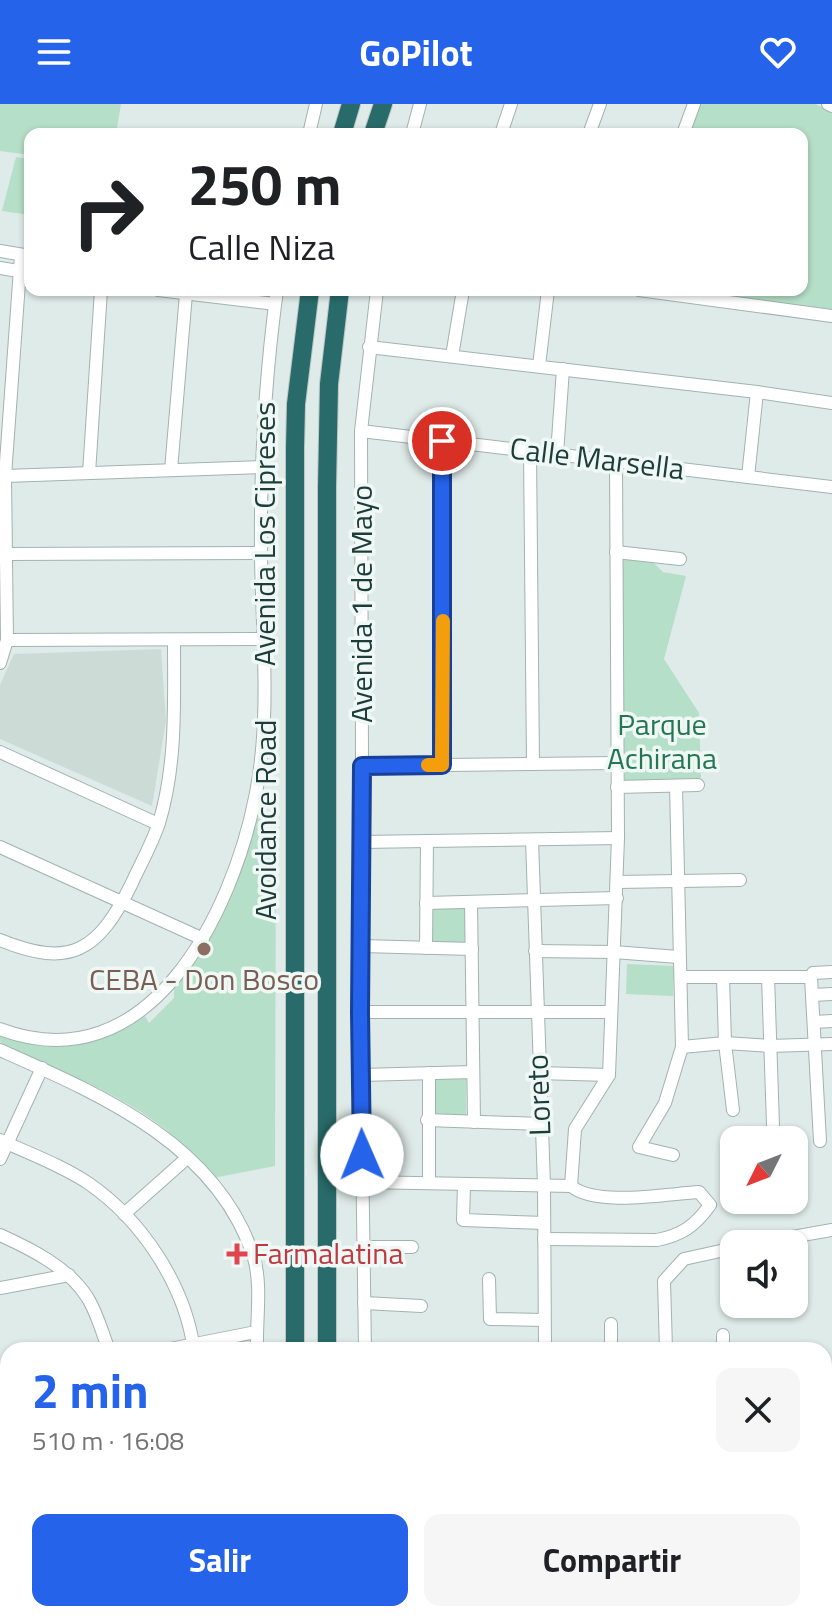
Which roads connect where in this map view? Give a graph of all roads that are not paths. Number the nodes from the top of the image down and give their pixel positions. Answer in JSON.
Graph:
{"nodes":[{"id":1,"x":316,"y":104,"type":"edge"},
{"id":2,"x":351,"y":104,"type":"edge"},
{"id":3,"x":383,"y":104,"type":"edge"},
{"id":4,"x":420,"y":104,"type":"edge"},
{"id":5,"x":511,"y":104,"type":"edge"},
{"id":6,"x":600,"y":104,"type":"edge"},
{"id":7,"x":694,"y":104,"type":"edge"},
{"id":8,"x":310,"y":128,"type":"edge"},
{"id":9,"x":344,"y":128,"type":"edge"},
{"id":10,"x":375,"y":128,"type":"edge"},
{"id":11,"x":414,"y":128,"type":"edge"},
{"id":12,"x":503,"y":128,"type":"edge"},
{"id":13,"x":591,"y":128,"type":"edge"},
{"id":14,"x":685,"y":128,"type":"edge"},
{"id":15,"x":0,"y":251,"type":"edge"},
{"id":16,"x":24,"y":256,"type":"edge"},
{"id":17,"x":0,"y":268,"type":"edge"},
{"id":18,"x":24,"y":272,"type":"edge"},
{"id":19,"x":24,"y":282,"type":"edge"},
{"id":20,"x":101,"y":296,"type":"edge"},
{"id":21,"x":186,"y":296,"type":"edge"},
{"id":22,"x":204,"y":296,"type":"edge"},
{"id":23,"x":276,"y":296,"type":"edge"},
{"id":24,"x":309,"y":296,"type":"edge"},
{"id":25,"x":339,"y":296,"type":"edge"},
{"id":26,"x":376,"y":296,"type":"edge"},
{"id":27,"x":462,"y":296,"type":"edge"},
{"id":28,"x":547,"y":296,"type":"edge"},
{"id":29,"x":684,"y":296,"type":"edge"},
{"id":30,"x":275,"y":304,"type":"junction"},
{"id":31,"x":832,"y":316,"type":"edge"},
{"id":32,"x":369,"y":347,"type":"junction"},
{"id":33,"x":452,"y":356,"type":"junction"},
{"id":34,"x":539,"y":366,"type":"junction"},
{"id":35,"x":563,"y":369,"type":"junction"},
{"id":36,"x":757,"y":392,"type":"junction"},
{"id":37,"x":832,"y":403,"type":"edge"},
{"id":38,"x":361,"y":431,"type":"junction"},
{"id":39,"x":442,"y":441,"type":"junction"},
{"id":40,"x":530,"y":451,"type":"junction"},
{"id":41,"x":557,"y":454,"type":"junction"},
{"id":42,"x":616,"y":461,"type":"junction"},
{"id":43,"x":262,"y":467,"type":"junction"},
{"id":44,"x":171,"y":470,"type":"junction"},
{"id":45,"x":89,"y":473,"type":"junction"},
{"id":46,"x":5,"y":476,"type":"junction"},
{"id":47,"x":748,"y":477,"type":"junction"},
{"id":48,"x":832,"y":487,"type":"edge"},
{"id":49,"x":616,"y":552,"type":"junction"},
{"id":50,"x":261,"y":553,"type":"junction"},
{"id":51,"x":5,"y":554,"type":"junction"},
{"id":52,"x":680,"y":559,"type":"dead end"},
{"id":53,"x":262,"y":639,"type":"junction"},
{"id":54,"x":7,"y":640,"type":"junction"},
{"id":55,"x":174,"y":640,"type":"junction"},
{"id":56,"x":0,"y":663,"type":"edge"},
{"id":57,"x":0,"y":752,"type":"edge"},
{"id":58,"x":616,"y":763,"type":"junction"},
{"id":59,"x":533,"y":764,"type":"junction"},
{"id":60,"x":442,"y":765,"type":"junction"},
{"id":61,"x":362,"y":766,"type":"junction"},
{"id":62,"x":698,"y":785,"type":"dead end"},
{"id":63,"x":676,"y":786,"type":"junction"},
{"id":64,"x":617,"y":787,"type":"junction"},
{"id":65,"x":158,"y":824,"type":"junction"},
{"id":66,"x":618,"y":838,"type":"junction"},
{"id":67,"x":532,"y":840,"type":"junction"},
{"id":68,"x":427,"y":841,"type":"junction"},
{"id":69,"x":361,"y":842,"type":"junction"},
{"id":70,"x":0,"y":847,"type":"edge"},
{"id":71,"x":740,"y":880,"type":"dead end"},
{"id":72,"x":680,"y":881,"type":"junction"},
{"id":73,"x":617,"y":882,"type":"junction"},
{"id":74,"x":617,"y":898,"type":"junction"},
{"id":75,"x":535,"y":900,"type":"junction"},
{"id":76,"x":122,"y":902,"type":"junction"},
{"id":77,"x":471,"y":902,"type":"junction"},
{"id":78,"x":426,"y":903,"type":"junction"},
{"id":79,"x":203,"y":939,"type":"junction"},
{"id":80,"x":0,"y":940,"type":"edge"},
{"id":81,"x":362,"y":946,"type":"junction"},
{"id":82,"x":426,"y":948,"type":"junction"},
{"id":83,"x":472,"y":949,"type":"junction"},
{"id":84,"x":535,"y":951,"type":"junction"},
{"id":85,"x":614,"y":952,"type":"junction"},
{"id":86,"x":678,"y":957,"type":"junction"},
{"id":87,"x":832,"y":972,"type":"edge"},
{"id":88,"x":681,"y":977,"type":"junction"},
{"id":89,"x":723,"y":977,"type":"junction"},
{"id":90,"x":768,"y":977,"type":"junction"},
{"id":91,"x":811,"y":977,"type":"junction"},
{"id":92,"x":832,"y":994,"type":"edge"},
{"id":93,"x":812,"y":995,"type":"junction"},
{"id":94,"x":360,"y":1012,"type":"junction"},
{"id":95,"x":609,"y":1012,"type":"junction"},
{"id":96,"x":473,"y":1013,"type":"junction"},
{"id":97,"x":536,"y":1013,"type":"junction"},
{"id":98,"x":832,"y":1021,"type":"edge"},
{"id":99,"x":814,"y":1022,"type":"junction"},
{"id":100,"x":0,"y":1029,"type":"edge"},
{"id":101,"x":725,"y":1043,"type":"junction"},
{"id":102,"x":814,"y":1044,"type":"junction"},
{"id":103,"x":832,"y":1044,"type":"edge"},
{"id":104,"x":770,"y":1046,"type":"junction"},
{"id":105,"x":682,"y":1047,"type":"junction"},
{"id":106,"x":0,"y":1050,"type":"edge"},
{"id":107,"x":42,"y":1068,"type":"junction"},
{"id":108,"x":473,"y":1072,"type":"junction"},
{"id":109,"x":429,"y":1073,"type":"junction"},
{"id":110,"x":538,"y":1073,"type":"junction"},
{"id":111,"x":361,"y":1075,"type":"junction"},
{"id":112,"x":609,"y":1075,"type":"junction"},
{"id":113,"x":733,"y":1110,"type":"dead end"},
{"id":114,"x":427,"y":1120,"type":"junction"},
{"id":115,"x":474,"y":1122,"type":"junction"},
{"id":116,"x":540,"y":1124,"type":"junction"},
{"id":117,"x":773,"y":1125,"type":"dead end"},
{"id":118,"x":820,"y":1141,"type":"dead end"},
{"id":119,"x":3,"y":1142,"type":"edge"},
{"id":120,"x":673,"y":1155,"type":"dead end"},
{"id":121,"x":187,"y":1158,"type":"junction"},
{"id":122,"x":0,"y":1159,"type":"edge"},
{"id":123,"x":362,"y":1182,"type":"junction"},
{"id":124,"x":429,"y":1183,"type":"junction"},
{"id":125,"x":464,"y":1184,"type":"junction"},
{"id":126,"x":544,"y":1185,"type":"junction"},
{"id":127,"x":571,"y":1186,"type":"junction"},
{"id":128,"x":124,"y":1214,"type":"junction"},
{"id":129,"x":544,"y":1223,"type":"junction"},
{"id":130,"x":832,"y":1230,"type":"edge"},
{"id":131,"x":808,"y":1234,"type":"edge"},
{"id":132,"x":0,"y":1235,"type":"edge"},
{"id":133,"x":544,"y":1239,"type":"junction"},
{"id":134,"x":363,"y":1247,"type":"junction"},
{"id":135,"x":412,"y":1247,"type":"dead end"},
{"id":136,"x":720,"y":1251,"type":"edge"},
{"id":137,"x":69,"y":1275,"type":"junction"},
{"id":138,"x":489,"y":1279,"type":"dead end"},
{"id":139,"x":0,"y":1288,"type":"edge"},
{"id":140,"x":364,"y":1303,"type":"junction"},
{"id":141,"x":421,"y":1306,"type":"dead end"},
{"id":142,"x":544,"y":1320,"type":"junction"},
{"id":143,"x":611,"y":1324,"type":"dead end"},
{"id":144,"x":256,"y":1332,"type":"junction"},
{"id":145,"x":723,"y":1335,"type":"dead end"},
{"id":146,"x":106,"y":1342,"type":"edge"},
{"id":147,"x":192,"y":1342,"type":"edge"},
{"id":148,"x":214,"y":1342,"type":"edge"},
{"id":149,"x":257,"y":1342,"type":"edge"},
{"id":150,"x":295,"y":1342,"type":"edge"},
{"id":151,"x":327,"y":1342,"type":"edge"},
{"id":152,"x":365,"y":1342,"type":"edge"},
{"id":153,"x":545,"y":1342,"type":"edge"},
{"id":154,"x":611,"y":1342,"type":"edge"},
{"id":155,"x":666,"y":1342,"type":"edge"},
{"id":156,"x":723,"y":1342,"type":"edge"}],
"edges":[{"from":1,"to":8,"type":"street"},
{"from":2,"to":9,"type":"highway"},
{"from":3,"to":10,"type":"highway"},
{"from":4,"to":11,"type":"street"},
{"from":5,"to":12,"type":"street"},
{"from":6,"to":13,"type":"street"},
{"from":7,"to":14,"type":"street"},
{"from":15,"to":16,"type":"street"},
{"from":17,"to":18,"type":"street"},
{"from":19,"to":46,"type":"street"},
{"from":20,"to":45,"type":"street"},
{"from":21,"to":44,"type":"street"},
{"from":22,"to":30,"type":"street"},
{"from":23,"to":30,"type":"street","name":"Avenida Los Cipreses"},
{"from":24,"to":150,"type":"highway","name":"Avoidance Road"},
{"from":25,"to":151,"type":"highway","name":"Avoidance Road"},
{"from":26,"to":32,"type":"street","name":"Avenida 1 de Mayo"},
{"from":27,"to":33,"type":"street"},
{"from":28,"to":34,"type":"street"},
{"from":29,"to":31,"type":"street"},
{"from":30,"to":43,"type":"street","name":"Avenida Los Cipreses"},
{"from":32,"to":33,"type":"street"},
{"from":32,"to":38,"type":"street","name":"Avenida 1 de Mayo"},
{"from":33,"to":34,"type":"street"},
{"from":34,"to":35,"type":"street"},
{"from":35,"to":36,"type":"street"},
{"from":35,"to":41,"type":"street"},
{"from":36,"to":37,"type":"street"},
{"from":36,"to":47,"type":"street"},
{"from":38,"to":39,"type":"street","name":"Calle Marsella"},
{"from":38,"to":61,"type":"street","name":"Avenida 1 de Mayo"},
{"from":39,"to":40,"type":"street","name":"Calle Marsella"},
{"from":39,"to":60,"type":"street"},
{"from":40,"to":41,"type":"street","name":"Calle Marsella"},
{"from":40,"to":59,"type":"street"},
{"from":41,"to":42,"type":"street","name":"Calle Marsella"},
{"from":42,"to":47,"type":"street","name":"Calle Marsella"},
{"from":42,"to":49,"type":"street"},
{"from":43,"to":44,"type":"street"},
{"from":43,"to":50,"type":"street","name":"Avenida Los Cipreses"},
{"from":44,"to":45,"type":"street"},
{"from":45,"to":46,"type":"street"},
{"from":46,"to":51,"type":"street"},
{"from":47,"to":48,"type":"street","name":"Calle Marsella"},
{"from":49,"to":52,"type":"street"},
{"from":49,"to":58,"type":"street"},
{"from":50,"to":51,"type":"street"},
{"from":50,"to":53,"type":"street","name":"Avenida Los Cipreses"},
{"from":51,"to":54,"type":"street"},
{"from":53,"to":55,"type":"street"},
{"from":53,"to":79,"type":"street","name":"Avenida Los Cipreses"},
{"from":54,"to":55,"type":"street"},
{"from":54,"to":56,"type":"street"},
{"from":55,"to":65,"type":"street"},
{"from":57,"to":65,"type":"street"},
{"from":58,"to":59,"type":"street"},
{"from":58,"to":64,"type":"street"},
{"from":59,"to":60,"type":"street"},
{"from":60,"to":61,"type":"street"},
{"from":61,"to":69,"type":"street","name":"Avenida 1 de Mayo"},
{"from":62,"to":63,"type":"street"},
{"from":63,"to":64,"type":"street"},
{"from":63,"to":72,"type":"street"},
{"from":64,"to":66,"type":"street"},
{"from":65,"to":76,"type":"street"},
{"from":66,"to":67,"type":"street"},
{"from":66,"to":73,"type":"street"},
{"from":67,"to":68,"type":"street"},
{"from":67,"to":75,"type":"street","name":"Loreto"},
{"from":68,"to":69,"type":"street"},
{"from":68,"to":78,"type":"street"},
{"from":69,"to":81,"type":"street","name":"Avenida 1 de Mayo"},
{"from":70,"to":76,"type":"street"},
{"from":71,"to":72,"type":"street"},
{"from":72,"to":73,"type":"street"},
{"from":72,"to":86,"type":"street"},
{"from":73,"to":74,"type":"street"},
{"from":74,"to":75,"type":"street"},
{"from":74,"to":85,"type":"street"},
{"from":75,"to":77,"type":"street"},
{"from":75,"to":84,"type":"street","name":"Loreto"},
{"from":76,"to":79,"type":"street"},
{"from":76,"to":80,"type":"street"},
{"from":77,"to":78,"type":"street"},
{"from":77,"to":83,"type":"street"},
{"from":78,"to":82,"type":"street"},
{"from":79,"to":100,"type":"street","name":"Avenida Los Cipreses"},
{"from":81,"to":82,"type":"street"},
{"from":81,"to":94,"type":"street","name":"Avenida 1 de Mayo"},
{"from":82,"to":83,"type":"street"},
{"from":83,"to":96,"type":"street"},
{"from":84,"to":85,"type":"street"},
{"from":84,"to":97,"type":"street","name":"Loreto"},
{"from":85,"to":86,"type":"street"},
{"from":85,"to":95,"type":"street"},
{"from":86,"to":88,"type":"street"},
{"from":87,"to":91,"type":"street"},
{"from":88,"to":89,"type":"street"},
{"from":88,"to":105,"type":"street"},
{"from":89,"to":90,"type":"street"},
{"from":89,"to":101,"type":"street"},
{"from":90,"to":91,"type":"street"},
{"from":90,"to":104,"type":"street"},
{"from":91,"to":93,"type":"street"},
{"from":92,"to":93,"type":"street"},
{"from":93,"to":99,"type":"street"},
{"from":94,"to":96,"type":"street"},
{"from":94,"to":111,"type":"street","name":"Avenida 1 de Mayo"},
{"from":95,"to":97,"type":"street"},
{"from":95,"to":112,"type":"street"},
{"from":96,"to":97,"type":"street"},
{"from":96,"to":108,"type":"street"},
{"from":97,"to":110,"type":"street","name":"Loreto"},
{"from":98,"to":99,"type":"street"},
{"from":99,"to":102,"type":"street"},
{"from":101,"to":104,"type":"street"},
{"from":101,"to":105,"type":"street"},
{"from":101,"to":113,"type":"street"},
{"from":102,"to":103,"type":"street"},
{"from":102,"to":104,"type":"street"},
{"from":102,"to":118,"type":"street"},
{"from":104,"to":117,"type":"street"},
{"from":105,"to":120,"type":"street"},
{"from":106,"to":107,"type":"street"},
{"from":107,"to":119,"type":"street"},
{"from":107,"to":121,"type":"street"},
{"from":108,"to":109,"type":"street"},
{"from":108,"to":115,"type":"street"},
{"from":109,"to":111,"type":"street"},
{"from":109,"to":114,"type":"street"},
{"from":110,"to":112,"type":"street"},
{"from":110,"to":116,"type":"street","name":"Loreto"},
{"from":111,"to":123,"type":"street","name":"Avenida 1 de Mayo"},
{"from":112,"to":127,"type":"street"},
{"from":114,"to":115,"type":"street"},
{"from":114,"to":124,"type":"street"},
{"from":115,"to":116,"type":"street"},
{"from":116,"to":126,"type":"street","name":"Loreto"},
{"from":119,"to":122,"type":"street"},
{"from":119,"to":128,"type":"street"},
{"from":121,"to":128,"type":"street"},
{"from":121,"to":144,"type":"street"},
{"from":123,"to":124,"type":"street"},
{"from":123,"to":134,"type":"street","name":"Avenida 1 de Mayo"},
{"from":124,"to":125,"type":"street"},
{"from":125,"to":126,"type":"street"},
{"from":125,"to":129,"type":"street"},
{"from":126,"to":127,"type":"street"},
{"from":126,"to":129,"type":"street","name":"Loreto"},
{"from":127,"to":133,"type":"street"},
{"from":128,"to":147,"type":"street"},
{"from":129,"to":133,"type":"street","name":"Loreto"},
{"from":130,"to":131,"type":"street"},
{"from":132,"to":137,"type":"street"},
{"from":133,"to":142,"type":"street","name":"Loreto"},
{"from":134,"to":135,"type":"street"},
{"from":134,"to":140,"type":"street","name":"Avenida 1 de Mayo"},
{"from":136,"to":155,"type":"street"},
{"from":137,"to":139,"type":"street"},
{"from":137,"to":146,"type":"street"},
{"from":138,"to":142,"type":"street"},
{"from":140,"to":141,"type":"street"},
{"from":140,"to":152,"type":"street","name":"Avenida 1 de Mayo"},
{"from":142,"to":153,"type":"street","name":"Loreto"},
{"from":143,"to":154,"type":"street"},
{"from":144,"to":148,"type":"street"},
{"from":144,"to":149,"type":"street"},
{"from":145,"to":156,"type":"street"}]}
